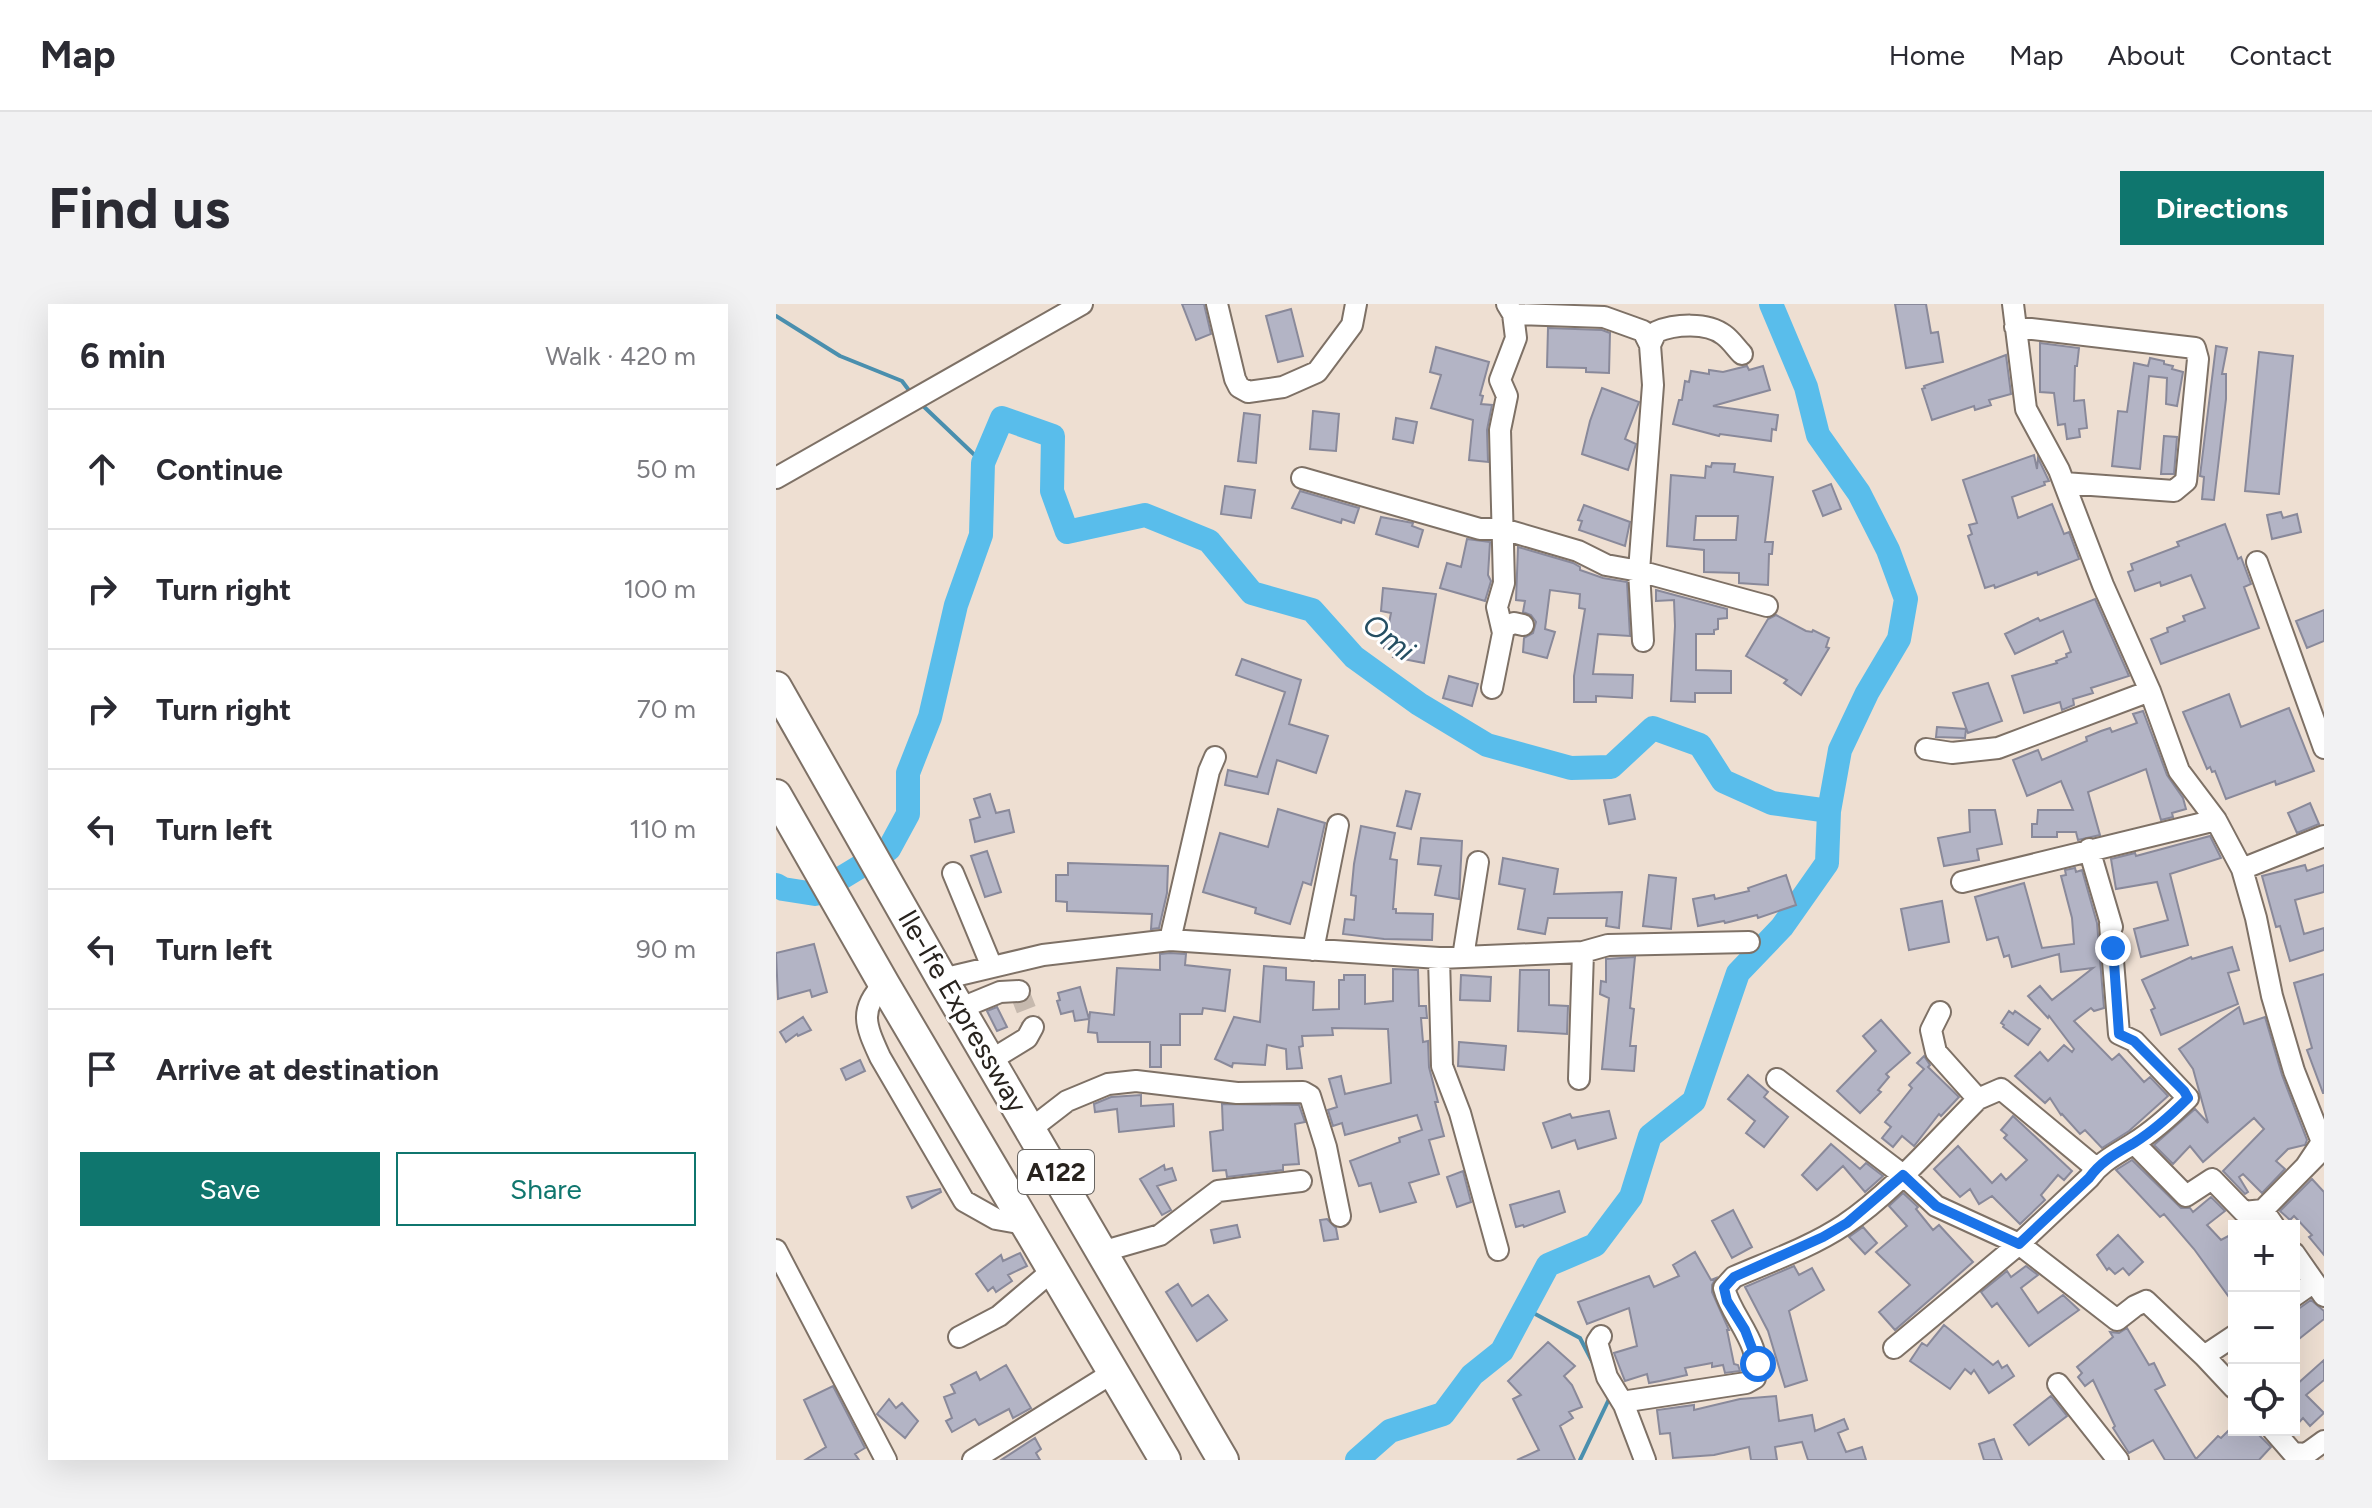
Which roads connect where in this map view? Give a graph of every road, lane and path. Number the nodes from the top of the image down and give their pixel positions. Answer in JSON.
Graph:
{"nodes":[{"id":1,"x":1082,"y":304,"type":"edge"},
{"id":2,"x":1217,"y":304,"type":"edge"},
{"id":3,"x":1356,"y":304,"type":"edge"},
{"id":4,"x":2013,"y":304,"type":"edge"},
{"id":5,"x":1510,"y":309,"type":"edge"},
{"id":6,"x":2015,"y":327,"type":"junction"},
{"id":7,"x":1650,"y":345,"type":"junction"},
{"id":8,"x":1742,"y":354,"type":"dead end"},
{"id":9,"x":776,"y":478,"type":"edge"},
{"id":10,"x":1302,"y":478,"type":"dead end"},
{"id":11,"x":2064,"y":483,"type":"junction"},
{"id":12,"x":1503,"y":529,"type":"junction"},
{"id":13,"x":2257,"y":562,"type":"dead end"},
{"id":14,"x":1639,"y":571,"type":"junction"},
{"id":15,"x":1767,"y":606,"type":"dead end"},
{"id":16,"x":1523,"y":625,"type":"dead end"},
{"id":17,"x":1502,"y":628,"type":"junction"},
{"id":18,"x":1643,"y":641,"type":"dead end"},
{"id":19,"x":776,"y":687,"type":"edge"},
{"id":20,"x":1492,"y":688,"type":"dead end"},
{"id":21,"x":2150,"y":691,"type":"junction"},
{"id":22,"x":2317,"y":705,"type":"edge"},
{"id":23,"x":2324,"y":748,"type":"edge"},
{"id":24,"x":1926,"y":749,"type":"dead end"},
{"id":25,"x":1215,"y":757,"type":"dead end"},
{"id":26,"x":776,"y":795,"type":"edge"},
{"id":27,"x":2216,"y":820,"type":"junction"},
{"id":28,"x":1338,"y":825,"type":"dead end"},
{"id":29,"x":2324,"y":836,"type":"edge"},
{"id":30,"x":2089,"y":849,"type":"junction"},
{"id":31,"x":1478,"y":862,"type":"dead end"},
{"id":32,"x":2242,"y":869,"type":"junction"},
{"id":33,"x":953,"y":873,"type":"dead end"},
{"id":34,"x":1962,"y":882,"type":"dead end"},
{"id":35,"x":1170,"y":940,"type":"junction"},
{"id":36,"x":1749,"y":942,"type":"dead end"},
{"id":37,"x":1313,"y":950,"type":"junction"},
{"id":38,"x":1583,"y":952,"type":"junction"},
{"id":39,"x":1463,"y":957,"type":"junction"},
{"id":40,"x":1439,"y":958,"type":"junction"},
{"id":41,"x":992,"y":967,"type":"junction"},
{"id":42,"x":942,"y":979,"type":"junction"},
{"id":43,"x":884,"y":984,"type":"junction"},
{"id":44,"x":1019,"y":991,"type":"dead end"},
{"id":45,"x":961,"y":1008,"type":"junction"},
{"id":46,"x":1940,"y":1012,"type":"dead end"},
{"id":47,"x":1033,"y":1027,"type":"dead end"},
{"id":48,"x":991,"y":1060,"type":"junction"},
{"id":49,"x":1579,"y":1079,"type":"dead end"},
{"id":50,"x":1777,"y":1079,"type":"dead end"},
{"id":51,"x":1978,"y":1099,"type":"junction"},
{"id":52,"x":1032,"y":1128,"type":"junction"},
{"id":53,"x":2134,"y":1143,"type":"junction"},
{"id":54,"x":2324,"y":1148,"type":"edge"},
{"id":55,"x":2306,"y":1166,"type":"junction"},
{"id":56,"x":2096,"y":1168,"type":"junction"},
{"id":57,"x":1903,"y":1175,"type":"junction"},
{"id":58,"x":1301,"y":1181,"type":"dead end"},
{"id":59,"x":1340,"y":1216,"type":"dead end"},
{"id":60,"x":2268,"y":1218,"type":"edge"},
{"id":61,"x":1025,"y":1224,"type":"junction"},
{"id":62,"x":1096,"y":1243,"type":"junction"},
{"id":63,"x":2019,"y":1244,"type":"junction"},
{"id":64,"x":776,"y":1250,"type":"edge"},
{"id":65,"x":1498,"y":1250,"type":"dead end"},
{"id":66,"x":2300,"y":1262,"type":"edge"},
{"id":67,"x":1050,"y":1264,"type":"junction"},
{"id":68,"x":2319,"y":1289,"type":"edge"},
{"id":69,"x":1601,"y":1336,"type":"dead end"},
{"id":70,"x":959,"y":1337,"type":"dead end"},
{"id":71,"x":2228,"y":1340,"type":"edge"},
{"id":72,"x":1894,"y":1348,"type":"dead end"},
{"id":73,"x":2204,"y":1356,"type":"junction"},
{"id":74,"x":1114,"y":1372,"type":"junction"},
{"id":75,"x":2228,"y":1382,"type":"edge"},
{"id":76,"x":2058,"y":1384,"type":"dead end"},
{"id":77,"x":1624,"y":1405,"type":"junction"},
{"id":78,"x":2278,"y":1436,"type":"edge"},
{"id":79,"x":2324,"y":1441,"type":"edge"},
{"id":80,"x":1158,"y":1457,"type":"edge"},
{"id":81,"x":886,"y":1460,"type":"edge"},
{"id":82,"x":973,"y":1460,"type":"edge"},
{"id":83,"x":1223,"y":1460,"type":"edge"},
{"id":84,"x":1645,"y":1460,"type":"edge"},
{"id":85,"x":2118,"y":1460,"type":"edge"}],
"edges":[{"from":1,"to":9,"type":"street"},
{"from":2,"to":3,"type":"street"},
{"from":4,"to":6,"type":"street"},
{"from":5,"to":7,"type":"street"},
{"from":5,"to":12,"type":"street"},
{"from":6,"to":11,"type":"street"},
{"from":6,"to":11,"type":"street"},
{"from":7,"to":8,"type":"street"},
{"from":7,"to":14,"type":"street"},
{"from":10,"to":12,"type":"street"},
{"from":11,"to":21,"type":"street"},
{"from":12,"to":14,"type":"street"},
{"from":12,"to":17,"type":"street"},
{"from":13,"to":22,"type":"street"},
{"from":14,"to":15,"type":"street"},
{"from":14,"to":18,"type":"street"},
{"from":16,"to":17,"type":"street"},
{"from":17,"to":20,"type":"street"},
{"from":19,"to":42,"type":"highway","name":"Ile-Ife Expressway","number":"A122"},
{"from":21,"to":24,"type":"street"},
{"from":21,"to":27,"type":"street"},
{"from":22,"to":23,"type":"street"},
{"from":25,"to":35,"type":"street"},
{"from":26,"to":43,"type":"highway","name":"Ile-Ife Expressway","number":"A122"},
{"from":27,"to":30,"type":"street"},
{"from":27,"to":32,"type":"street"},
{"from":28,"to":37,"type":"street"},
{"from":29,"to":32,"type":"street"},
{"from":30,"to":34,"type":"street"},
{"from":30,"to":53,"type":"street"},
{"from":31,"to":39,"type":"street"},
{"from":32,"to":55,"type":"street"},
{"from":33,"to":41,"type":"street"},
{"from":35,"to":37,"type":"street"},
{"from":35,"to":41,"type":"street"},
{"from":36,"to":38,"type":"street"},
{"from":37,"to":40,"type":"street"},
{"from":38,"to":39,"type":"street"},
{"from":38,"to":49,"type":"street"},
{"from":39,"to":40,"type":"street"},
{"from":40,"to":65,"type":"street"},
{"from":41,"to":42,"type":"street"},
{"from":42,"to":45,"type":"highway","name":"Ile-Ife Expressway","number":"A122"},
{"from":43,"to":61,"type":"highway","name":"Ile-Ife Expressway","number":"A122"},
{"from":43,"to":61,"type":"street"},
{"from":44,"to":45,"type":"street"},
{"from":45,"to":48,"type":"highway","name":"Ile-Ife Expressway","number":"A122"},
{"from":46,"to":51,"type":"street"},
{"from":47,"to":48,"type":"street"},
{"from":48,"to":52,"type":"highway","name":"Ile-Ife Expressway","number":"A122"},
{"from":50,"to":57,"type":"street"},
{"from":51,"to":56,"type":"street"},
{"from":51,"to":57,"type":"street"},
{"from":52,"to":59,"type":"street"},
{"from":52,"to":62,"type":"highway","name":"Ile-Ife Expressway","number":"A122"},
{"from":53,"to":56,"type":"street"},
{"from":53,"to":60,"type":"street"},
{"from":54,"to":55,"type":"street"},
{"from":55,"to":60,"type":"street"},
{"from":56,"to":63,"type":"street"},
{"from":57,"to":63,"type":"street"},
{"from":57,"to":77,"type":"street"},
{"from":58,"to":62,"type":"street"},
{"from":61,"to":67,"type":"highway","name":"Ile-Ife Expressway","number":"A122"},
{"from":62,"to":67,"type":"highway"},
{"from":62,"to":83,"type":"highway","name":"Ile-Ife Expressway","number":"A122"},
{"from":63,"to":72,"type":"street"},
{"from":63,"to":73,"type":"street"},
{"from":64,"to":81,"type":"street"},
{"from":66,"to":68,"type":"street"},
{"from":67,"to":70,"type":"street"},
{"from":67,"to":74,"type":"highway","name":"Ile-Ife Expressway","number":"A122"},
{"from":69,"to":77,"type":"street"},
{"from":71,"to":73,"type":"street"},
{"from":73,"to":75,"type":"street"},
{"from":74,"to":80,"type":"highway","name":"Ile-Ife Expressway","number":"A122"},
{"from":74,"to":82,"type":"street"},
{"from":76,"to":85,"type":"street"},
{"from":77,"to":84,"type":"street"},
{"from":78,"to":79,"type":"street"}]}
